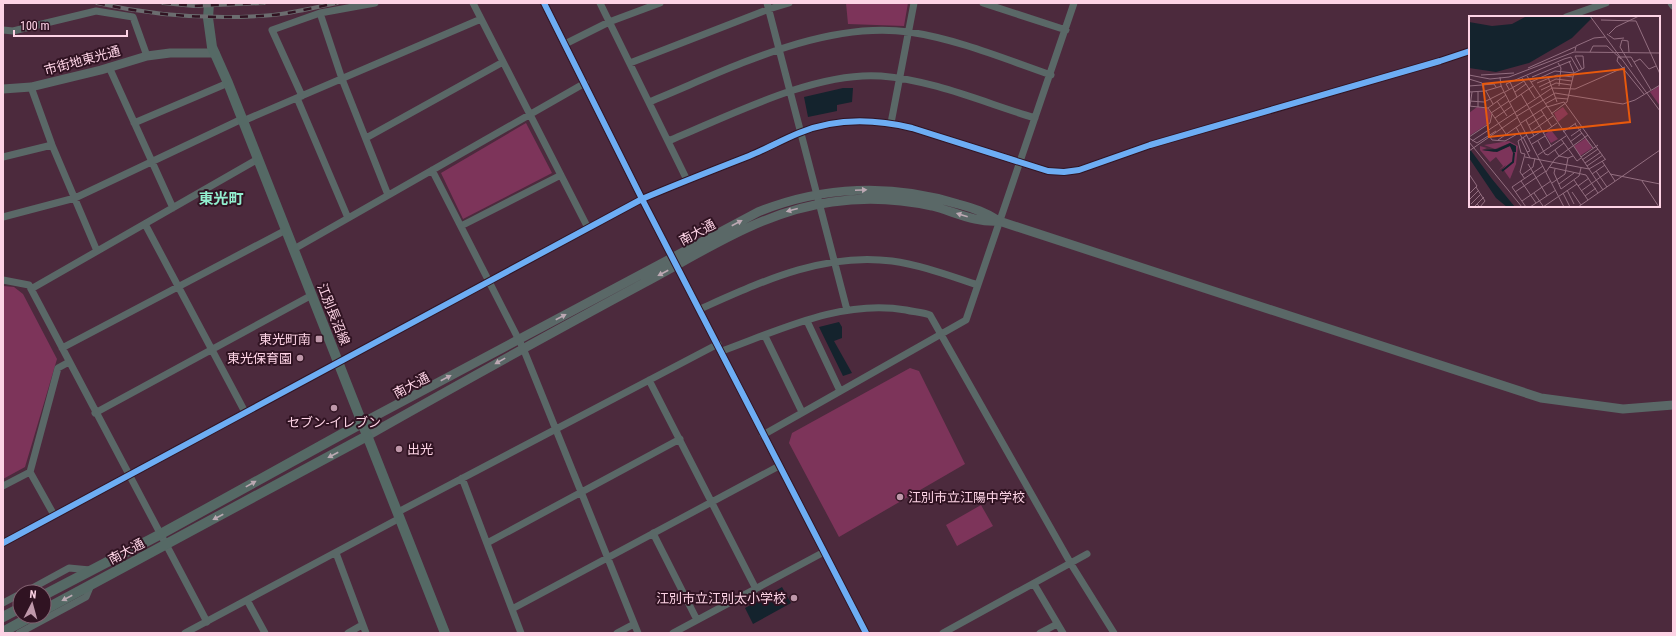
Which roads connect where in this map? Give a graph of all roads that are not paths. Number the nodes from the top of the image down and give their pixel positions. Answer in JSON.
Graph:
{"nodes":[{"id":1,"x":209,"y":3,"type":"edge"},
{"id":2,"x":375,"y":3,"type":"edge"},
{"id":3,"x":473,"y":3,"type":"edge"},
{"id":4,"x":544,"y":3,"type":"edge"},
{"id":5,"x":600,"y":3,"type":"edge"},
{"id":6,"x":660,"y":3,"type":"edge"},
{"id":7,"x":789,"y":3,"type":"edge"},
{"id":8,"x":914,"y":3,"type":"edge"},
{"id":9,"x":983,"y":3,"type":"edge"},
{"id":10,"x":1074,"y":3,"type":"edge"},
{"id":11,"x":1606,"y":3,"type":"edge"},
{"id":12,"x":1671,"y":3,"type":"edge"},
{"id":13,"x":768,"y":6,"type":"edge"},
{"id":14,"x":1673,"y":6,"type":"edge"},
{"id":15,"x":320,"y":13,"type":"junction"},
{"id":16,"x":1569,"y":16,"type":"edge"},
{"id":17,"x":481,"y":19,"type":"junction"},
{"id":18,"x":609,"y":22,"type":"junction"},
{"id":19,"x":3,"y":30,"type":"edge"},
{"id":20,"x":1066,"y":30,"type":"junction"},
{"id":21,"x":909,"y":32,"type":"junction"},
{"id":22,"x":565,"y":44,"type":"junction"},
{"id":23,"x":779,"y":50,"type":"junction"},
{"id":24,"x":1469,"y":51,"type":"edge"},
{"id":25,"x":215,"y":53,"type":"junction"},
{"id":26,"x":147,"y":56,"type":"junction"},
{"id":27,"x":503,"y":62,"type":"junction"},
{"id":28,"x":630,"y":63,"type":"junction"},
{"id":29,"x":109,"y":67,"type":"junction"},
{"id":30,"x":1051,"y":75,"type":"junction"},
{"id":31,"x":900,"y":78,"type":"junction"},
{"id":32,"x":342,"y":79,"type":"junction"},
{"id":33,"x":228,"y":83,"type":"junction"},
{"id":34,"x":585,"y":83,"type":"junction"},
{"id":35,"x":31,"y":87,"type":"junction"},
{"id":36,"x":3,"y":89,"type":"edge"},
{"id":37,"x":790,"y":91,"type":"junction"},
{"id":38,"x":299,"y":97,"type":"junction"},
{"id":39,"x":649,"y":102,"type":"junction"},
{"id":40,"x":530,"y":114,"type":"junction"},
{"id":41,"x":1035,"y":118,"type":"junction"},
{"id":42,"x":243,"y":120,"type":"junction"},
{"id":43,"x":134,"y":123,"type":"junction"},
{"id":44,"x":891,"y":123,"type":"junction"},
{"id":45,"x":800,"y":132,"type":"junction"},
{"id":46,"x":366,"y":138,"type":"junction"},
{"id":47,"x":668,"y":141,"type":"junction"},
{"id":48,"x":52,"y":145,"type":"junction"},
{"id":49,"x":3,"y":157,"type":"edge"},
{"id":50,"x":258,"y":159,"type":"junction"},
{"id":51,"x":151,"y":162,"type":"junction"},
{"id":52,"x":1020,"y":163,"type":"junction"},
{"id":53,"x":432,"y":170,"type":"junction"},
{"id":54,"x":561,"y":175,"type":"junction"},
{"id":55,"x":687,"y":180,"type":"junction"},
{"id":56,"x":388,"y":195,"type":"junction"},
{"id":57,"x":816,"y":195,"type":"junction"},
{"id":58,"x":75,"y":198,"type":"junction"},
{"id":59,"x":642,"y":199,"type":"junction"},
{"id":60,"x":818,"y":204,"type":"junction"},
{"id":61,"x":173,"y":208,"type":"junction"},
{"id":62,"x":3,"y":217,"type":"edge"},
{"id":63,"x":348,"y":218,"type":"junction"},
{"id":64,"x":999,"y":221,"type":"junction"},
{"id":65,"x":145,"y":224,"type":"junction"},
{"id":66,"x":461,"y":226,"type":"junction"},
{"id":67,"x":588,"y":228,"type":"junction"},
{"id":68,"x":286,"y":230,"type":"junction"},
{"id":69,"x":294,"y":249,"type":"junction"},
{"id":70,"x":97,"y":251,"type":"junction"},
{"id":71,"x":675,"y":261,"type":"junction"},
{"id":72,"x":834,"y":261,"type":"junction"},
{"id":73,"x":3,"y":280,"type":"edge"},
{"id":74,"x":488,"y":281,"type":"junction"},
{"id":75,"x":978,"y":285,"type":"junction"},
{"id":76,"x":178,"y":286,"type":"junction"},
{"id":77,"x":31,"y":289,"type":"junction"},
{"id":78,"x":312,"y":295,"type":"junction"},
{"id":79,"x":700,"y":309,"type":"junction"},
{"id":80,"x":847,"y":310,"type":"junction"},
{"id":81,"x":807,"y":321,"type":"junction"},
{"id":82,"x":941,"y":334,"type":"junction"},
{"id":83,"x":765,"y":336,"type":"junction"},
{"id":84,"x":519,"y":339,"type":"junction"},
{"id":85,"x":718,"y":344,"type":"junction"},
{"id":86,"x":62,"y":348,"type":"junction"},
{"id":87,"x":523,"y":348,"type":"junction"},
{"id":88,"x":212,"y":349,"type":"junction"},
{"id":89,"x":722,"y":351,"type":"junction"},
{"id":90,"x":69,"y":362,"type":"junction"},
{"id":91,"x":338,"y":362,"type":"junction"},
{"id":92,"x":649,"y":380,"type":"junction"},
{"id":93,"x":840,"y":391,"type":"junction"},
{"id":94,"x":1673,"y":405,"type":"edge"},
{"id":95,"x":95,"y":412,"type":"junction"},
{"id":96,"x":245,"y":412,"type":"junction"},
{"id":97,"x":802,"y":412,"type":"junction"},
{"id":98,"x":362,"y":423,"type":"junction"},
{"id":99,"x":557,"y":428,"type":"junction"},
{"id":100,"x":763,"y":435,"type":"junction"},
{"id":101,"x":367,"y":436,"type":"junction"},
{"id":102,"x":680,"y":439,"type":"junction"},
{"id":103,"x":779,"y":466,"type":"junction"},
{"id":104,"x":30,"y":472,"type":"junction"},
{"id":105,"x":128,"y":474,"type":"junction"},
{"id":106,"x":462,"y":478,"type":"junction"},
{"id":107,"x":3,"y":486,"type":"edge"},
{"id":108,"x":582,"y":492,"type":"junction"},
{"id":109,"x":711,"y":502,"type":"junction"},
{"id":110,"x":54,"y":515,"type":"junction"},
{"id":111,"x":399,"y":515,"type":"junction"},
{"id":112,"x":653,"y":533,"type":"junction"},
{"id":113,"x":159,"y":535,"type":"junction"},
{"id":114,"x":3,"y":542,"type":"edge"},
{"id":115,"x":487,"y":543,"type":"junction"},
{"id":116,"x":165,"y":546,"type":"junction"},
{"id":117,"x":824,"y":552,"type":"junction"},
{"id":118,"x":336,"y":553,"type":"junction"},
{"id":119,"x":1087,"y":554,"type":"dead end"},
{"id":120,"x":608,"y":558,"type":"junction"},
{"id":121,"x":1071,"y":564,"type":"junction"},
{"id":122,"x":91,"y":570,"type":"junction"},
{"id":123,"x":40,"y":584,"type":"edge"},
{"id":124,"x":1034,"y":584,"type":"junction"},
{"id":125,"x":91,"y":585,"type":"junction"},
{"id":126,"x":756,"y":589,"type":"junction"},
{"id":127,"x":52,"y":591,"type":"edge"},
{"id":128,"x":12,"y":598,"type":"edge"},
{"id":129,"x":247,"y":600,"type":"junction"},
{"id":130,"x":3,"y":603,"type":"edge"},
{"id":131,"x":52,"y":606,"type":"edge"},
{"id":132,"x":512,"y":609,"type":"junction"},
{"id":133,"x":12,"y":612,"type":"edge"},
{"id":134,"x":3,"y":617,"type":"edge"},
{"id":135,"x":697,"y":620,"type":"junction"},
{"id":136,"x":207,"y":622,"type":"junction"},
{"id":137,"x":18,"y":624,"type":"edge"},
{"id":138,"x":634,"y":624,"type":"junction"},
{"id":139,"x":1057,"y":624,"type":"junction"},
{"id":140,"x":362,"y":625,"type":"junction"},
{"id":141,"x":3,"y":632,"type":"edge"},
{"id":142,"x":21,"y":632,"type":"edge"},
{"id":143,"x":186,"y":633,"type":"edge"},
{"id":144,"x":265,"y":633,"type":"edge"},
{"id":145,"x":348,"y":633,"type":"edge"},
{"id":146,"x":366,"y":633,"type":"edge"},
{"id":147,"x":445,"y":633,"type":"edge"},
{"id":148,"x":521,"y":633,"type":"edge"},
{"id":149,"x":617,"y":633,"type":"edge"},
{"id":150,"x":638,"y":633,"type":"edge"},
{"id":151,"x":673,"y":633,"type":"edge"},
{"id":152,"x":866,"y":633,"type":"edge"},
{"id":153,"x":943,"y":633,"type":"edge"},
{"id":154,"x":1040,"y":633,"type":"edge"},
{"id":155,"x":1063,"y":633,"type":"edge"},
{"id":156,"x":1114,"y":633,"type":"edge"}],
"edges":[{"from":1,"to":25,"type":"main road","name":"江別長沼線"},
{"from":2,"to":15,"type":"street"},
{"from":3,"to":17,"type":"street"},
{"from":4,"to":22,"type":"street"},
{"from":5,"to":18,"type":"street"},
{"from":6,"to":18,"type":"street"},
{"from":7,"to":13,"type":"street"},
{"from":8,"to":21,"type":"street"},
{"from":9,"to":20,"type":"street"},
{"from":10,"to":20,"type":"street"},
{"from":11,"to":16,"type":"street"},
{"from":12,"to":14,"type":"street"},
{"from":13,"to":23,"type":"street"},
{"from":13,"to":28,"type":"street"},
{"from":15,"to":32,"type":"street"},
{"from":15,"to":38,"type":"street"},
{"from":17,"to":27,"type":"street"},
{"from":17,"to":32,"type":"street"},
{"from":18,"to":22,"type":"street"},
{"from":18,"to":28,"type":"street"},
{"from":19,"to":26,"type":"street"},
{"from":20,"to":30,"type":"street"},
{"from":21,"to":23,"type":"street"},
{"from":21,"to":30,"type":"street"},
{"from":21,"to":31,"type":"street"},
{"from":22,"to":34,"type":"street"},
{"from":23,"to":37,"type":"street"},
{"from":23,"to":39,"type":"street"},
{"from":24,"to":52,"type":"street"},
{"from":25,"to":26,"type":"street","name":"市街地東光通"},
{"from":25,"to":33,"type":"main road","name":"江別長沼線"},
{"from":26,"to":29,"type":"street","name":"市街地東光通"},
{"from":27,"to":40,"type":"street"},
{"from":27,"to":46,"type":"street"},
{"from":28,"to":39,"type":"street"},
{"from":29,"to":35,"type":"street","name":"市街地東光通"},
{"from":29,"to":43,"type":"street"},
{"from":30,"to":41,"type":"street"},
{"from":31,"to":37,"type":"street"},
{"from":31,"to":41,"type":"street"},
{"from":31,"to":44,"type":"street"},
{"from":32,"to":38,"type":"street"},
{"from":32,"to":46,"type":"street"},
{"from":33,"to":42,"type":"main road","name":"江別長沼線"},
{"from":33,"to":43,"type":"street"},
{"from":34,"to":40,"type":"street"},
{"from":34,"to":59,"type":"street"},
{"from":35,"to":36,"type":"street","name":"市街地東光通"},
{"from":35,"to":48,"type":"street"},
{"from":37,"to":45,"type":"street"},
{"from":37,"to":47,"type":"street"},
{"from":38,"to":42,"type":"street"},
{"from":38,"to":63,"type":"street"},
{"from":39,"to":47,"type":"street"},
{"from":40,"to":53,"type":"street"},
{"from":40,"to":54,"type":"street"},
{"from":41,"to":52,"type":"street"},
{"from":42,"to":50,"type":"main road","name":"江別長沼線"},
{"from":42,"to":51,"type":"street"},
{"from":43,"to":51,"type":"street"},
{"from":44,"to":45,"type":"street"},
{"from":44,"to":52,"type":"street"},
{"from":45,"to":55,"type":"street"},
{"from":45,"to":57,"type":"street"},
{"from":46,"to":56,"type":"street"},
{"from":47,"to":55,"type":"street"},
{"from":48,"to":49,"type":"street"},
{"from":48,"to":58,"type":"street"},
{"from":50,"to":61,"type":"street"},
{"from":50,"to":68,"type":"main road","name":"江別長沼線"},
{"from":51,"to":58,"type":"street"},
{"from":51,"to":61,"type":"street"},
{"from":52,"to":64,"type":"street"},
{"from":53,"to":56,"type":"street"},
{"from":53,"to":66,"type":"street"},
{"from":54,"to":66,"type":"street"},
{"from":54,"to":67,"type":"street"},
{"from":55,"to":59,"type":"street"},
{"from":56,"to":63,"type":"street"},
{"from":57,"to":60,"type":"street"},
{"from":57,"to":64,"type":"street","name":"南大通","one_way":true},
{"from":71,"to":57,"type":"street","name":"南大通","one_way":true},
{"from":58,"to":62,"type":"street"},
{"from":58,"to":70,"type":"street"},
{"from":59,"to":67,"type":"street"},
{"from":59,"to":71,"type":"street"},
{"from":64,"to":60,"type":"street","name":"南大通","one_way":true},
{"from":60,"to":71,"type":"street","name":"南大通","one_way":true},
{"from":60,"to":72,"type":"street"},
{"from":61,"to":65,"type":"street"},
{"from":63,"to":69,"type":"street"},
{"from":64,"to":75,"type":"street"},
{"from":64,"to":94,"type":"street"},
{"from":65,"to":70,"type":"street"},
{"from":65,"to":76,"type":"street"},
{"from":66,"to":74,"type":"street"},
{"from":67,"to":74,"type":"street"},
{"from":68,"to":69,"type":"main road","name":"江別長沼線"},
{"from":68,"to":76,"type":"street"},
{"from":69,"to":78,"type":"main road","name":"江別長沼線"},
{"from":70,"to":77,"type":"street"},
{"from":71,"to":79,"type":"street"},
{"from":84,"to":71,"type":"street","name":"南大通","one_way":true},
{"from":71,"to":87,"type":"street","name":"南大通","one_way":true},
{"from":72,"to":75,"type":"street"},
{"from":72,"to":79,"type":"street"},
{"from":72,"to":80,"type":"street"},
{"from":73,"to":77,"type":"street"},
{"from":74,"to":84,"type":"street"},
{"from":74,"to":91,"type":"street"},
{"from":75,"to":82,"type":"street"},
{"from":76,"to":86,"type":"street"},
{"from":76,"to":88,"type":"street"},
{"from":77,"to":86,"type":"street"},
{"from":78,"to":88,"type":"street"},
{"from":78,"to":91,"type":"main road","name":"江別長沼線"},
{"from":79,"to":85,"type":"street"},
{"from":80,"to":81,"type":"street"},
{"from":80,"to":82,"type":"street"},
{"from":81,"to":83,"type":"street"},
{"from":81,"to":93,"type":"street"},
{"from":82,"to":93,"type":"street"},
{"from":82,"to":121,"type":"street"},
{"from":83,"to":89,"type":"street"},
{"from":83,"to":97,"type":"street"},
{"from":84,"to":87,"type":"street"},
{"from":98,"to":84,"type":"street","name":"南大通","one_way":true},
{"from":85,"to":89,"type":"street"},
{"from":85,"to":92,"type":"street"},
{"from":86,"to":90,"type":"street"},
{"from":87,"to":99,"type":"street"},
{"from":87,"to":101,"type":"street","name":"南大通","one_way":true},
{"from":88,"to":95,"type":"street"},
{"from":88,"to":96,"type":"street"},
{"from":89,"to":100,"type":"street"},
{"from":90,"to":95,"type":"street"},
{"from":90,"to":104,"type":"street"},
{"from":91,"to":96,"type":"street"},
{"from":91,"to":98,"type":"main road","name":"江別長沼線"},
{"from":92,"to":99,"type":"street"},
{"from":92,"to":102,"type":"street"},
{"from":93,"to":97,"type":"street"},
{"from":95,"to":105,"type":"street"},
{"from":96,"to":105,"type":"street"},
{"from":97,"to":100,"type":"street"},
{"from":98,"to":101,"type":"main road","name":"江別長沼線"},
{"from":113,"to":98,"type":"main road","name":"南大通","one_way":true},
{"from":99,"to":106,"type":"street"},
{"from":99,"to":108,"type":"street"},
{"from":100,"to":103,"type":"street"},
{"from":101,"to":111,"type":"main road","name":"江別長沼線"},
{"from":101,"to":116,"type":"main road","name":"南大通","one_way":true},
{"from":102,"to":108,"type":"street"},
{"from":102,"to":109,"type":"street"},
{"from":103,"to":109,"type":"street"},
{"from":103,"to":117,"type":"street"},
{"from":104,"to":107,"type":"street"},
{"from":104,"to":110,"type":"street"},
{"from":105,"to":110,"type":"street"},
{"from":105,"to":113,"type":"street"},
{"from":106,"to":111,"type":"street"},
{"from":106,"to":115,"type":"street"},
{"from":108,"to":115,"type":"street"},
{"from":108,"to":120,"type":"street"},
{"from":109,"to":112,"type":"street"},
{"from":109,"to":126,"type":"street"},
{"from":110,"to":114,"type":"street"},
{"from":111,"to":118,"type":"street"},
{"from":111,"to":147,"type":"main road","name":"江別長沼線"},
{"from":112,"to":120,"type":"street"},
{"from":112,"to":135,"type":"street"},
{"from":113,"to":116,"type":"street"},
{"from":113,"to":122,"type":"main road","name":"南大通"},
{"from":115,"to":132,"type":"street"},
{"from":116,"to":125,"type":"main road","name":"南大通"},
{"from":116,"to":136,"type":"street"},
{"from":117,"to":126,"type":"street"},
{"from":117,"to":152,"type":"street"},
{"from":118,"to":129,"type":"street"},
{"from":118,"to":140,"type":"street"},
{"from":119,"to":121,"type":"street"},
{"from":120,"to":132,"type":"street"},
{"from":120,"to":138,"type":"street"},
{"from":121,"to":124,"type":"street"},
{"from":121,"to":156,"type":"street"},
{"from":122,"to":123,"type":"street"},
{"from":122,"to":127,"type":"main road","name":"南大通"},
{"from":124,"to":139,"type":"street"},
{"from":124,"to":153,"type":"street"},
{"from":125,"to":131,"type":"main road","name":"南大通","one_way":true},
{"from":125,"to":142,"type":"street"},
{"from":126,"to":135,"type":"street"},
{"from":128,"to":130,"type":"street"},
{"from":129,"to":136,"type":"street"},
{"from":129,"to":144,"type":"street"},
{"from":132,"to":148,"type":"street"},
{"from":133,"to":134,"type":"main road"},
{"from":135,"to":151,"type":"street"},
{"from":136,"to":143,"type":"street"},
{"from":137,"to":141,"type":"main road"},
{"from":138,"to":149,"type":"street"},
{"from":138,"to":150,"type":"street"},
{"from":139,"to":154,"type":"street"},
{"from":139,"to":155,"type":"street"},
{"from":140,"to":145,"type":"street"},
{"from":140,"to":146,"type":"street"}]}
